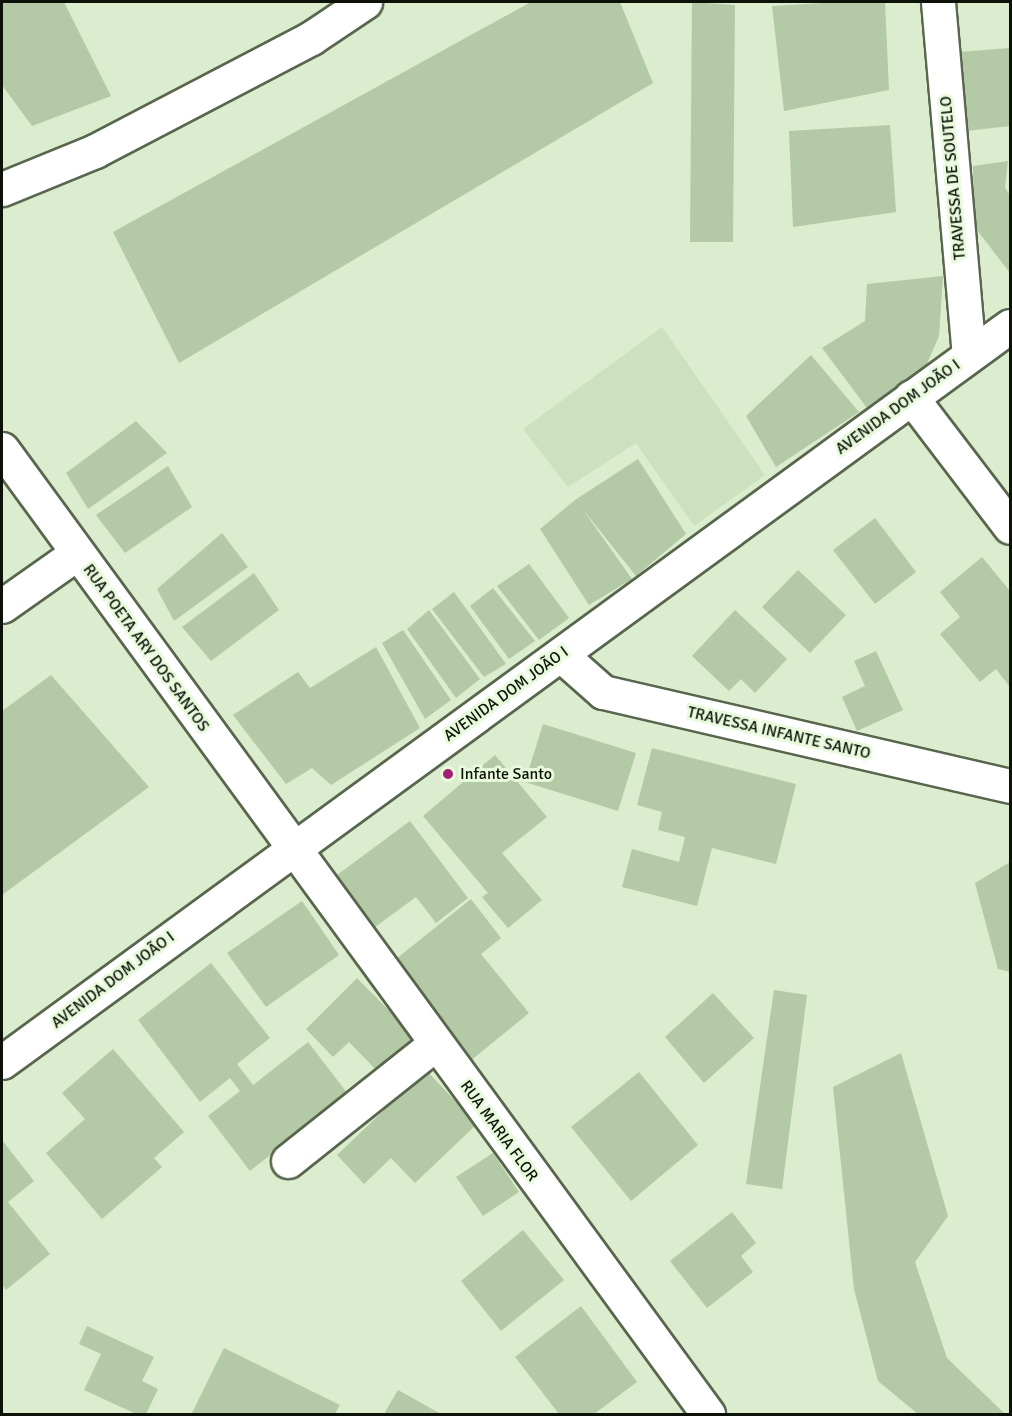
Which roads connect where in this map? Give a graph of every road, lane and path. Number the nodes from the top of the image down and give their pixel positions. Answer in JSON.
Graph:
{"nodes":[{"id":1,"x":365,"y":2,"type":"edge"},
{"id":2,"x":938,"y":2,"type":"edge"},
{"id":3,"x":2,"y":189,"type":"edge"},
{"id":4,"x":1011,"y":326,"type":"edge"},
{"id":5,"x":969,"y":356,"type":"junction"},
{"id":6,"x":911,"y":397,"type":"junction"},
{"id":7,"x":2,"y":449,"type":"edge"},
{"id":8,"x":1011,"y":527,"type":"edge"},
{"id":9,"x":77,"y":553,"type":"junction"},
{"id":10,"x":2,"y":606,"type":"edge"},
{"id":11,"x":561,"y":655,"type":"junction"},
{"id":12,"x":1011,"y":786,"type":"edge"},
{"id":13,"x":291,"y":848,"type":"junction"},
{"id":14,"x":435,"y":1044,"type":"junction"},
{"id":15,"x":2,"y":1062,"type":"edge"},
{"id":16,"x":288,"y":1161,"type":"dead end"},
{"id":17,"x":708,"y":1414,"type":"edge"}],
"edges":[{"from":1,"to":3,"type":"street"},
{"from":2,"to":5,"type":"street","name":"TRAVESSA DE SOUTELO"},
{"from":4,"to":5,"type":"street","name":"AVENIDA DOM JOÃO I"},
{"from":5,"to":6,"type":"street","name":"AVENIDA DOM JOÃO I"},
{"from":6,"to":8,"type":"street"},
{"from":6,"to":11,"type":"street","name":"AVENIDA DOM JOÃO I"},
{"from":7,"to":9,"type":"street","name":"RUA POETA ARY DOS SANTOS"},
{"from":9,"to":10,"type":"street"},
{"from":9,"to":13,"type":"street","name":"RUA POETA ARY DOS SANTOS"},
{"from":11,"to":12,"type":"street","name":"TRAVESSA INFANTE SANTO"},
{"from":11,"to":13,"type":"street","name":"AVENIDA DOM JOÃO I"},
{"from":13,"to":14,"type":"street","name":"RUA MARIA FLOR"},
{"from":13,"to":15,"type":"street","name":"AVENIDA DOM JOÃO I"},
{"from":14,"to":16,"type":"street"},
{"from":14,"to":17,"type":"street","name":"RUA MARIA FLOR"}]}
